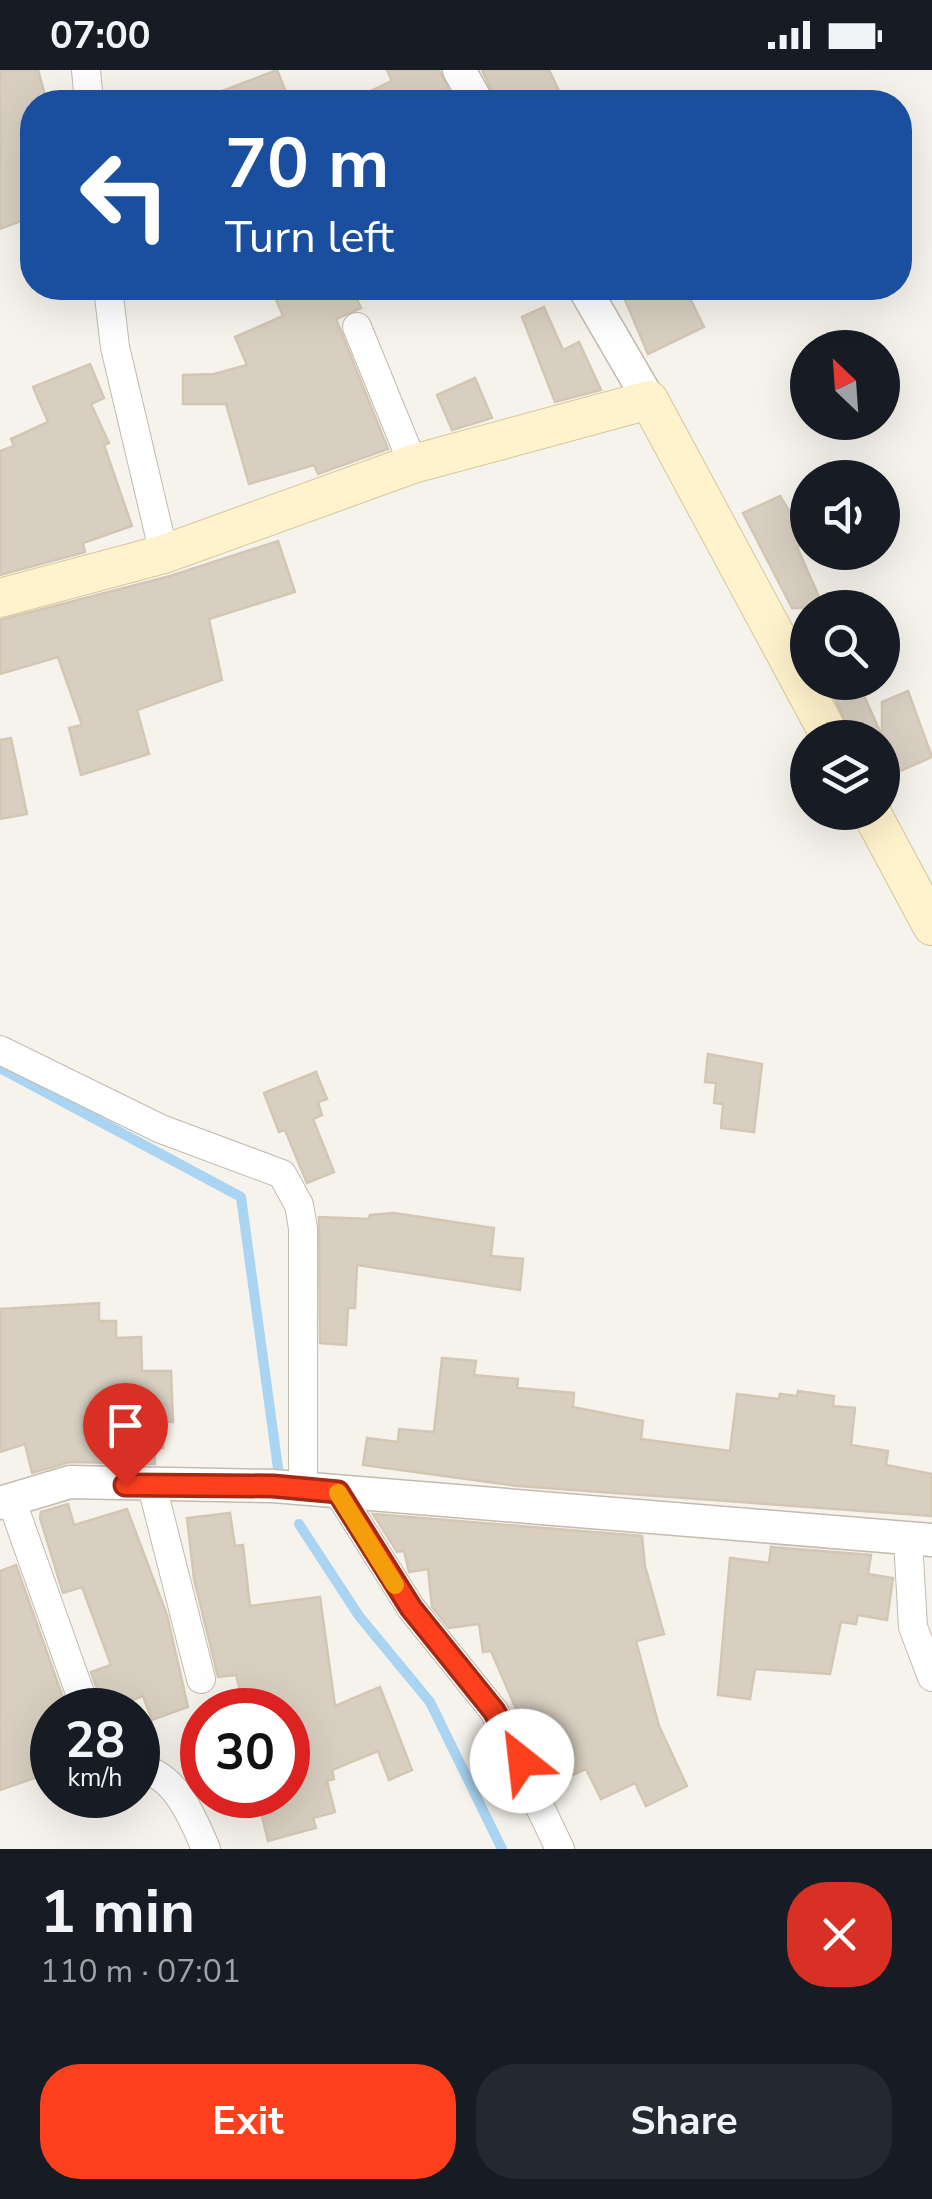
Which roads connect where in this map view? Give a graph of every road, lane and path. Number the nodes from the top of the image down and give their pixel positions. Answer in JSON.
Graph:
{"nodes":[{"id":1,"x":109,"y":300,"type":"edge"},
{"id":2,"x":591,"y":300,"type":"edge"},
{"id":3,"x":356,"y":327,"type":"dead end"},
{"id":4,"x":649,"y":400,"type":"junction"},
{"id":5,"x":413,"y":464,"type":"junction"},
{"id":6,"x":164,"y":554,"type":"junction"},
{"id":7,"x":0,"y":598,"type":"edge"},
{"id":8,"x":821,"y":720,"type":"edge"},
{"id":9,"x":881,"y":830,"type":"edge"},
{"id":10,"x":932,"y":926,"type":"edge"},
{"id":11,"x":0,"y":1050,"type":"edge"},
{"id":12,"x":152,"y":1486,"type":"junction"},
{"id":13,"x":303,"y":1488,"type":"junction"},
{"id":14,"x":338,"y":1492,"type":"junction"},
{"id":15,"x":5,"y":1501,"type":"edge"},
{"id":16,"x":920,"y":1540,"type":"edge"},
{"id":17,"x":932,"y":1677,"type":"edge"},
{"id":18,"x":201,"y":1678,"type":"dead end"},
{"id":19,"x":77,"y":1688,"type":"edge"},
{"id":20,"x":160,"y":1778,"type":"edge"},
{"id":21,"x":206,"y":1849,"type":"edge"},
{"id":22,"x":560,"y":1849,"type":"edge"}],
"edges":[{"from":1,"to":6,"type":"street"},
{"from":2,"to":4,"type":"street"},
{"from":3,"to":5,"type":"street"},
{"from":4,"to":5,"type":"main road"},
{"from":4,"to":8,"type":"main road"},
{"from":5,"to":6,"type":"main road"},
{"from":6,"to":7,"type":"main road"},
{"from":9,"to":10,"type":"main road"},
{"from":11,"to":13,"type":"street"},
{"from":12,"to":13,"type":"street"},
{"from":12,"to":15,"type":"street"},
{"from":12,"to":18,"type":"street"},
{"from":13,"to":14,"type":"street"},
{"from":14,"to":16,"type":"street"},
{"from":14,"to":22,"type":"street"},
{"from":15,"to":19,"type":"street"},
{"from":16,"to":17,"type":"street"},
{"from":20,"to":21,"type":"street"}]}
